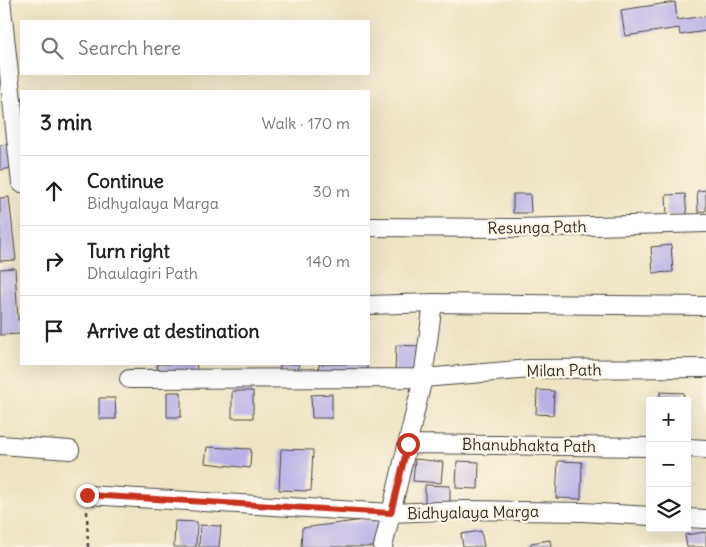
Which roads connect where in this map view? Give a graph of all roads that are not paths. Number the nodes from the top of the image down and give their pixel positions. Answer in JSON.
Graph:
{"nodes":[{"id":1,"x":1,"y":0,"type":"edge"},
{"id":2,"x":20,"y":174,"type":"edge"},
{"id":3,"x":706,"y":223,"type":"edge"},
{"id":4,"x":370,"y":227,"type":"edge"},
{"id":5,"x":433,"y":303,"type":"junction"},
{"id":6,"x":370,"y":305,"type":"edge"},
{"id":7,"x":706,"y":306,"type":"edge"},
{"id":8,"x":706,"y":368,"type":"edge"},
{"id":9,"x":423,"y":378,"type":"junction"},
{"id":10,"x":129,"y":379,"type":"dead end"},
{"id":11,"x":408,"y":444,"type":"junction"},
{"id":12,"x":0,"y":445,"type":"edge"},
{"id":13,"x":646,"y":447,"type":"edge"},
{"id":14,"x":691,"y":448,"type":"edge"},
{"id":15,"x":706,"y":449,"type":"edge"},
{"id":16,"x":70,"y":450,"type":"dead end"},
{"id":17,"x":87,"y":495,"type":"road end"},
{"id":18,"x":391,"y":513,"type":"junction"},
{"id":19,"x":646,"y":516,"type":"edge"},
{"id":20,"x":691,"y":518,"type":"edge"},
{"id":21,"x":706,"y":518,"type":"edge"},
{"id":22,"x":383,"y":547,"type":"edge"}],
"edges":[{"from":1,"to":2,"type":"street"},
{"from":3,"to":4,"type":"street","name":"Resunga Path"},
{"from":5,"to":6,"type":"street"},
{"from":5,"to":7,"type":"street"},
{"from":5,"to":9,"type":"street","name":"Bidhyalaya Marga"},
{"from":8,"to":9,"type":"street","name":"Milan Path"},
{"from":9,"to":10,"type":"street","name":"Milan Path"},
{"from":9,"to":11,"type":"street","name":"Bidhyalaya Marga"},
{"from":11,"to":13,"type":"street","name":"Bhanubhakta Path"},
{"from":11,"to":18,"type":"street","name":"Bidhyalaya Marga"},
{"from":12,"to":16,"type":"street"},
{"from":14,"to":15,"type":"street"},
{"from":17,"to":18,"type":"street"},
{"from":18,"to":19,"type":"street","name":"Bidhyalaya Marga"},
{"from":18,"to":22,"type":"street"},
{"from":20,"to":21,"type":"street"}]}
